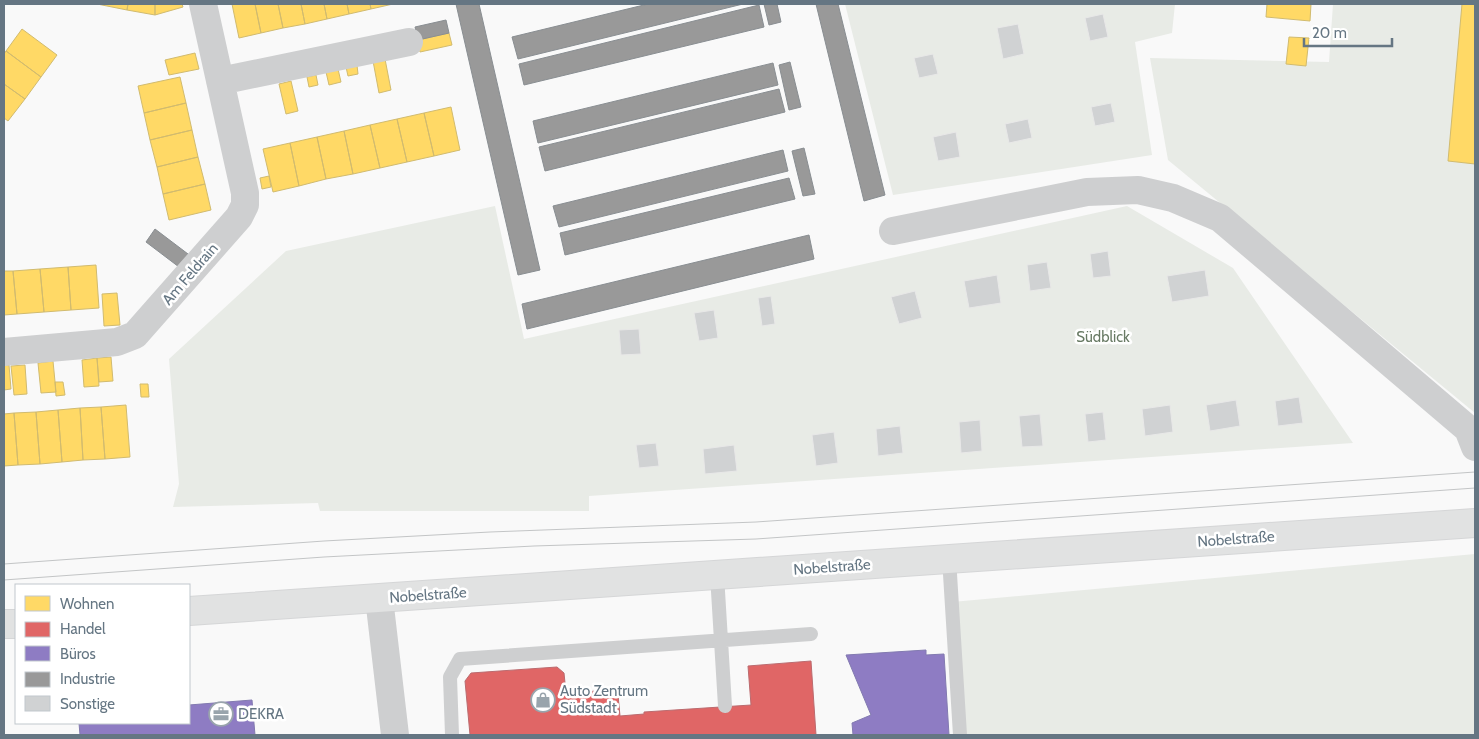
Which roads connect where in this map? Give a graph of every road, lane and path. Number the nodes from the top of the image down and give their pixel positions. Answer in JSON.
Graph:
{"nodes":[{"id":1,"x":203,"y":4,"type":"edge"},
{"id":2,"x":409,"y":42,"type":"dead end"},
{"id":3,"x":220,"y":81,"type":"junction"},
{"id":4,"x":893,"y":231,"type":"dead end"},
{"id":5,"x":4,"y":352,"type":"edge"},
{"id":6,"x":1475,"y":447,"type":"edge"},
{"id":7,"x":1475,"y":523,"type":"edge"},
{"id":8,"x":949,"y":558,"type":"junction"},
{"id":9,"x":717,"y":575,"type":"junction"},
{"id":10,"x":379,"y":598,"type":"junction"},
{"id":11,"x":190,"y":611,"type":"edge"},
{"id":12,"x":811,"y":634,"type":"dead end"},
{"id":13,"x":721,"y":642,"type":"junction"},
{"id":14,"x":725,"y":706,"type":"dead end"},
{"id":15,"x":395,"y":735,"type":"edge"},
{"id":16,"x":452,"y":735,"type":"edge"},
{"id":17,"x":960,"y":735,"type":"edge"}],
"edges":[{"from":1,"to":3,"type":"street","name":"Am Feldrain"},
{"from":2,"to":3,"type":"street"},
{"from":3,"to":5,"type":"street","name":"Am Feldrain"},
{"from":4,"to":6,"type":"street"},
{"from":7,"to":8,"type":"main road","name":"Nobelstraße"},
{"from":8,"to":9,"type":"main road","name":"Nobelstraße"},
{"from":8,"to":17,"type":"lane"},
{"from":9,"to":10,"type":"main road","name":"Nobelstraße"},
{"from":9,"to":13,"type":"lane"},
{"from":10,"to":11,"type":"main road","name":"Nobelstraße"},
{"from":10,"to":15,"type":"street"},
{"from":12,"to":13,"type":"lane"},
{"from":13,"to":14,"type":"lane"},
{"from":13,"to":16,"type":"lane"}]}
